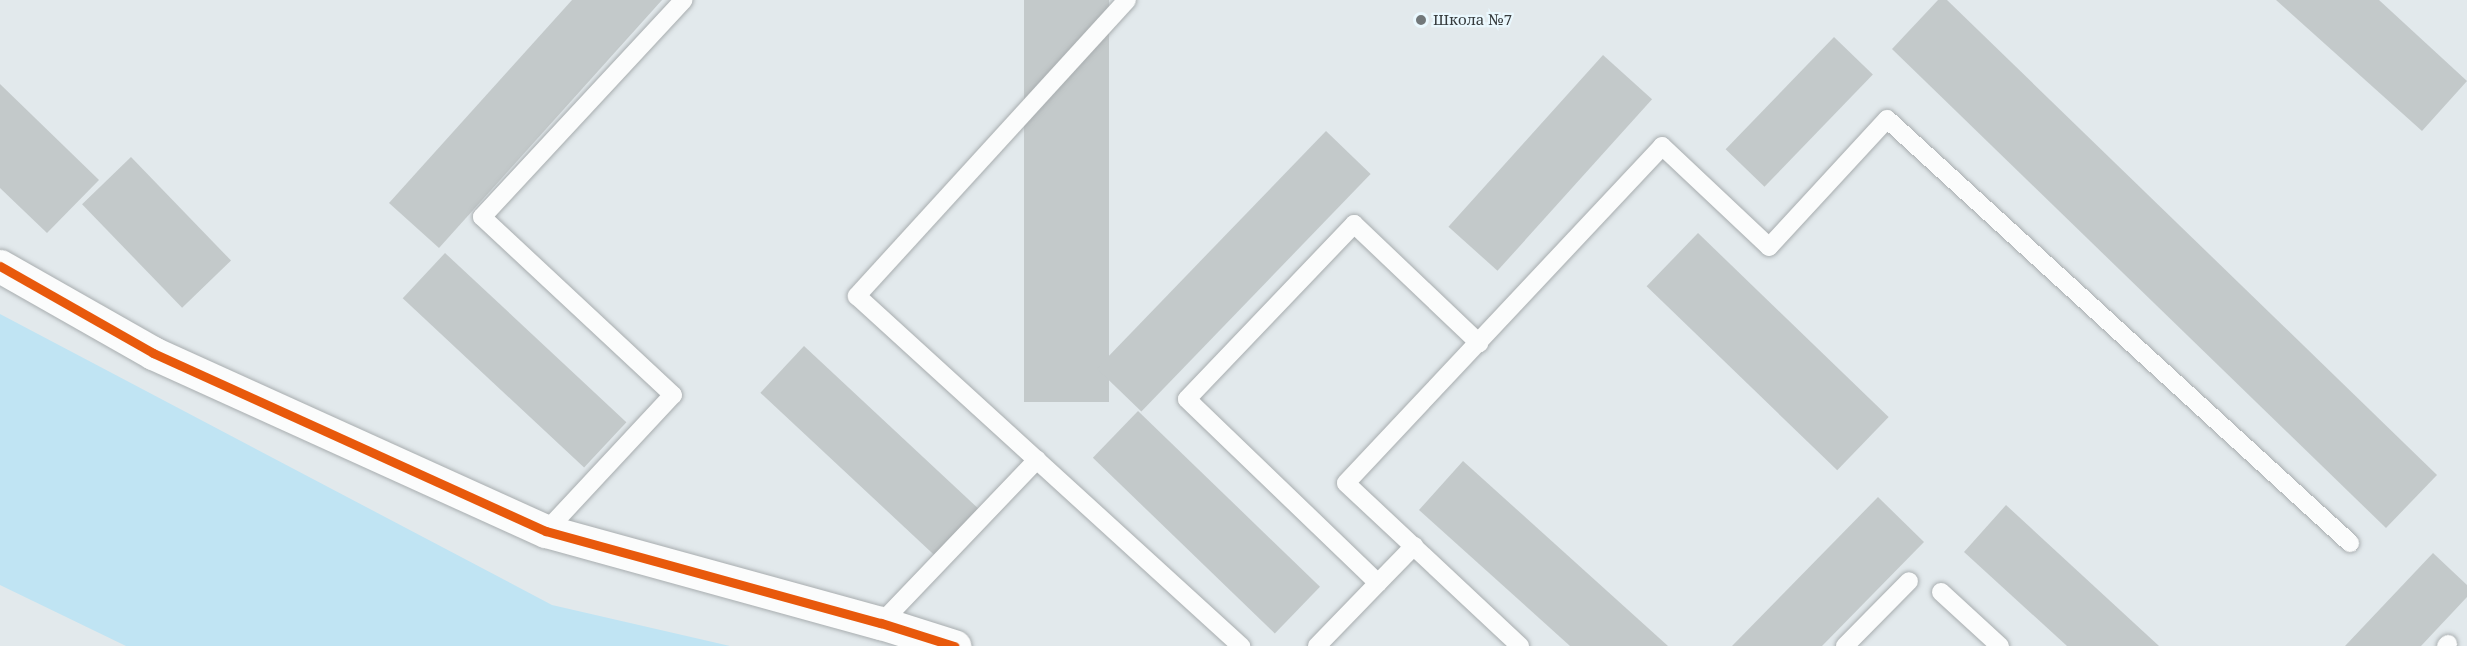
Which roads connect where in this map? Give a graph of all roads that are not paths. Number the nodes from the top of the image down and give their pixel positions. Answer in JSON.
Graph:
{"nodes":[{"id":1,"x":684,"y":0,"type":"edge"},
{"id":2,"x":1127,"y":0,"type":"edge"},
{"id":3,"x":0,"y":266,"type":"edge"},
{"id":4,"x":1479,"y":343,"type":"junction"},
{"id":5,"x":1037,"y":460,"type":"junction"},
{"id":6,"x":546,"y":531,"type":"junction"},
{"id":7,"x":2350,"y":543,"type":"dead end"},
{"id":8,"x":1414,"y":546,"type":"junction"},
{"id":9,"x":1909,"y":581,"type":"dead end"},
{"id":10,"x":1378,"y":583,"type":"junction"},
{"id":11,"x":1941,"y":592,"type":"dead end"},
{"id":12,"x":881,"y":623,"type":"junction"},
{"id":13,"x":954,"y":646,"type":"edge"},
{"id":14,"x":1241,"y":646,"type":"edge"},
{"id":15,"x":1317,"y":646,"type":"edge"},
{"id":16,"x":1520,"y":646,"type":"edge"},
{"id":17,"x":1845,"y":646,"type":"edge"},
{"id":18,"x":2000,"y":646,"type":"edge"}],
"edges":[{"from":1,"to":6,"type":"lane"},
{"from":2,"to":5,"type":"lane"},
{"from":3,"to":6,"type":"street"},
{"from":4,"to":7,"type":"lane"},
{"from":4,"to":8,"type":"lane"},
{"from":4,"to":10,"type":"lane"},
{"from":5,"to":12,"type":"lane"},
{"from":5,"to":14,"type":"lane"},
{"from":6,"to":12,"type":"street"},
{"from":8,"to":10,"type":"lane"},
{"from":8,"to":16,"type":"lane"},
{"from":9,"to":17,"type":"lane"},
{"from":10,"to":15,"type":"lane"},
{"from":11,"to":18,"type":"lane"},
{"from":12,"to":13,"type":"street"}]}
